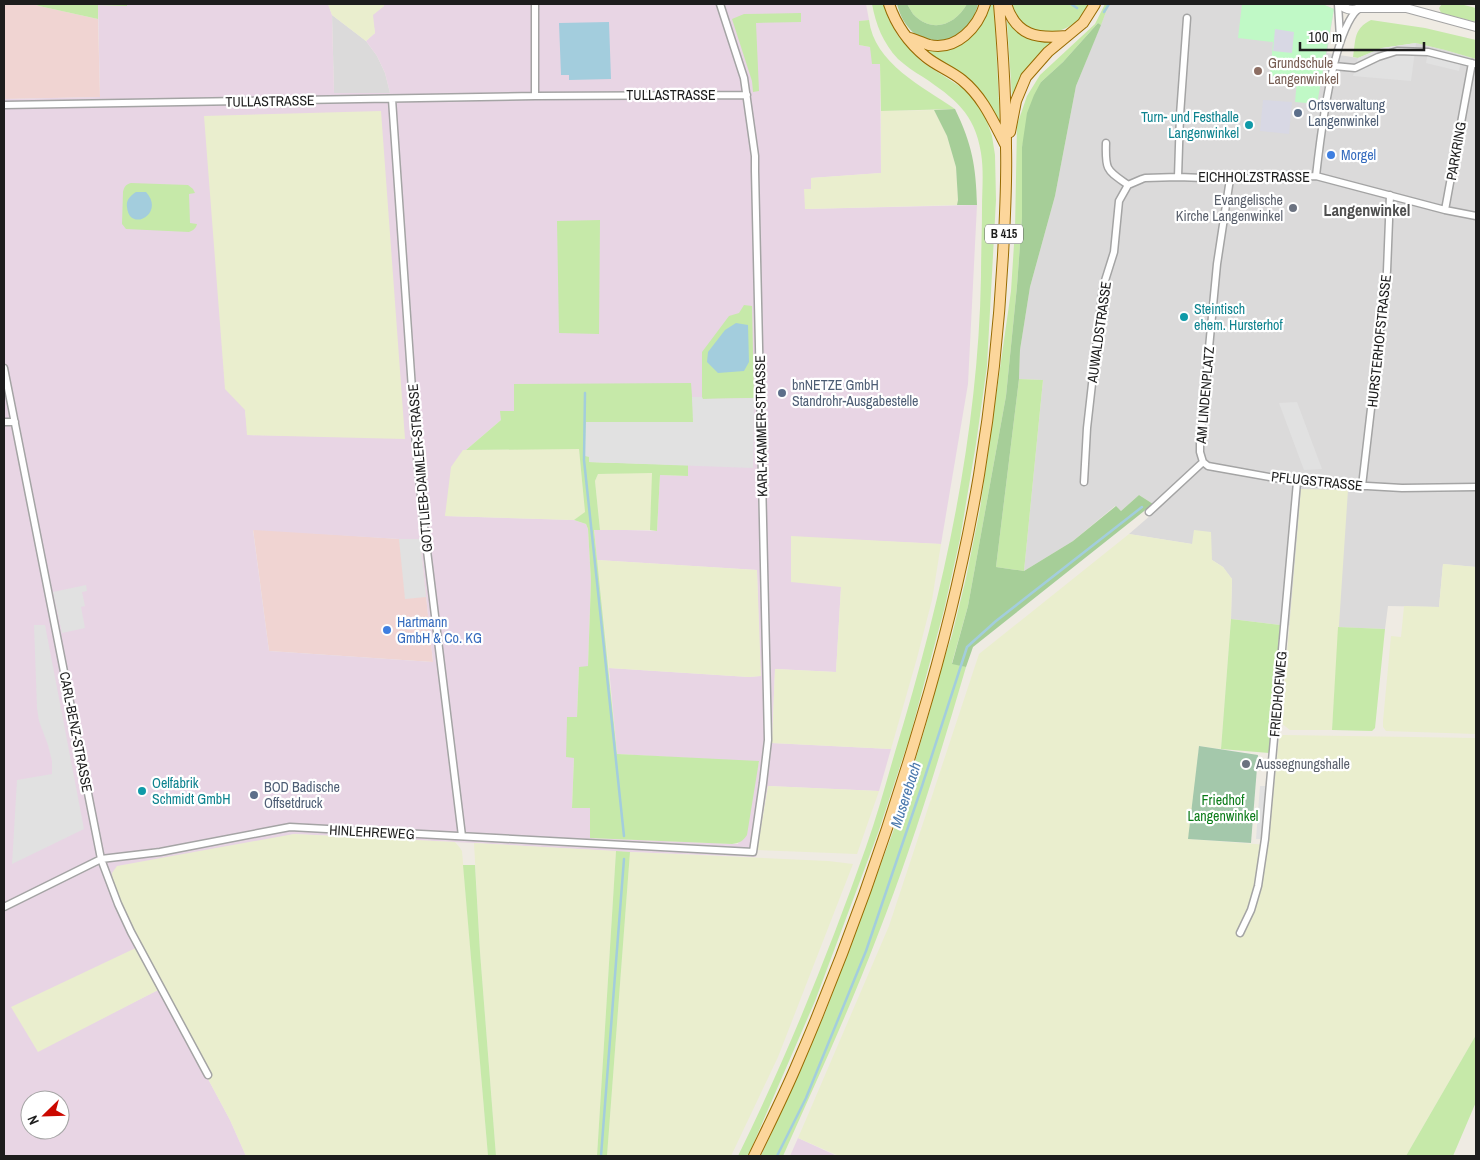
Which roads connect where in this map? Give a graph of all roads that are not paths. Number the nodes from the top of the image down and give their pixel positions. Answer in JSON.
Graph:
{"nodes":[{"id":1,"x":535,"y":4,"type":"edge"},
{"id":2,"x":720,"y":4,"type":"edge"},
{"id":3,"x":889,"y":4,"type":"edge"},
{"id":4,"x":986,"y":4,"type":"edge"},
{"id":5,"x":999,"y":4,"type":"edge"},
{"id":6,"x":1006,"y":4,"type":"edge"},
{"id":7,"x":1095,"y":4,"type":"edge"},
{"id":8,"x":1339,"y":4,"type":"edge"},
{"id":9,"x":1397,"y":4,"type":"edge"},
{"id":10,"x":1361,"y":7,"type":"edge"},
{"id":11,"x":1406,"y":8,"type":"junction"},
{"id":12,"x":1187,"y":18,"type":"dead end"},
{"id":13,"x":1476,"y":27,"type":"edge"},
{"id":14,"x":1067,"y":36,"type":"junction"},
{"id":15,"x":907,"y":37,"type":"junction"},
{"id":16,"x":1340,"y":39,"type":"junction"},
{"id":17,"x":1474,"y":64,"type":"edge"},
{"id":18,"x":1334,"y":66,"type":"junction"},
{"id":19,"x":747,"y":95,"type":"junction"},
{"id":20,"x":535,"y":96,"type":"junction"},
{"id":21,"x":392,"y":99,"type":"junction"},
{"id":22,"x":4,"y":105,"type":"edge"},
{"id":23,"x":1106,"y":143,"type":"dead end"},
{"id":24,"x":1006,"y":148,"type":"junction"},
{"id":25,"x":1316,"y":176,"type":"junction"},
{"id":26,"x":1178,"y":177,"type":"junction"},
{"id":27,"x":1230,"y":179,"type":"junction"},
{"id":28,"x":1128,"y":186,"type":"junction"},
{"id":29,"x":1390,"y":195,"type":"junction"},
{"id":30,"x":1445,"y":210,"type":"junction"},
{"id":31,"x":1476,"y":216,"type":"edge"},
{"id":32,"x":4,"y":368,"type":"edge"},
{"id":33,"x":4,"y":422,"type":"edge"},
{"id":34,"x":15,"y":422,"type":"junction"},
{"id":35,"x":1203,"y":462,"type":"junction"},
{"id":36,"x":1084,"y":482,"type":"dead end"},
{"id":37,"x":1296,"y":482,"type":"junction"},
{"id":38,"x":1362,"y":486,"type":"junction"},
{"id":39,"x":1476,"y":487,"type":"edge"},
{"id":40,"x":1149,"y":512,"type":"dead end"},
{"id":41,"x":462,"y":836,"type":"junction"},
{"id":42,"x":753,"y":852,"type":"joint"},
{"id":43,"x":101,"y":860,"type":"junction"},
{"id":44,"x":4,"y":907,"type":"edge"},
{"id":45,"x":1240,"y":933,"type":"dead end"},
{"id":46,"x":208,"y":1075,"type":"dead end"},
{"id":47,"x":754,"y":1156,"type":"edge"}],
"edges":[{"from":1,"to":20,"type":"street"},
{"from":2,"to":19,"type":"street","name":"KARL-KAMMER-STRASSE"},
{"from":3,"to":15,"type":"main road"},
{"from":4,"to":15,"type":"main road"},
{"from":5,"to":24,"type":"main road","number":"B 415"},
{"from":6,"to":14,"type":"main road"},
{"from":7,"to":14,"type":"main road"},
{"from":8,"to":10,"type":"street"},
{"from":8,"to":16,"type":"street"},
{"from":9,"to":11,"type":"street"},
{"from":10,"to":11,"type":"street"},
{"from":10,"to":16,"type":"street"},
{"from":11,"to":13,"type":"street"},
{"from":12,"to":26,"type":"street"},
{"from":14,"to":24,"type":"main road"},
{"from":15,"to":24,"type":"main road"},
{"from":16,"to":18,"type":"street"},
{"from":17,"to":18,"type":"street","name":"PARKRING"},
{"from":17,"to":30,"type":"street","name":"PARKRING"},
{"from":18,"to":25,"type":"street"},
{"from":19,"to":20,"type":"street","name":"TULLASTRASSE"},
{"from":19,"to":42,"type":"street","name":"KARL-KAMMER-STRASSE"},
{"from":20,"to":21,"type":"street","name":"TULLASTRASSE"},
{"from":21,"to":22,"type":"street","name":"TULLASTRASSE"},
{"from":21,"to":41,"type":"street","name":"GOTTLIEB-DAIMLER-STRASSE"},
{"from":23,"to":28,"type":"street"},
{"from":24,"to":47,"type":"main road","number":"B 415"},
{"from":25,"to":27,"type":"street","name":"EICHHOLZSTRASSE"},
{"from":25,"to":29,"type":"street","name":"EICHHOLZSTRASSE"},
{"from":26,"to":27,"type":"street","name":"EICHHOLZSTRASSE"},
{"from":26,"to":28,"type":"street"},
{"from":27,"to":35,"type":"street","name":"AM LINDENPLATZ"},
{"from":28,"to":36,"type":"street","name":"AUWALDSTRASSE"},
{"from":29,"to":30,"type":"street","name":"EICHHOLZSTRASSE"},
{"from":29,"to":38,"type":"street","name":"HURSTERHOFSTRASSE"},
{"from":30,"to":31,"type":"street","name":"EICHHOLZSTRASSE"},
{"from":32,"to":34,"type":"street","name":"CARL-BENZ-STRASSE"},
{"from":33,"to":34,"type":"street"},
{"from":34,"to":43,"type":"street","name":"CARL-BENZ-STRASSE"},
{"from":35,"to":37,"type":"street","name":"PFLUGSTRASSE"},
{"from":35,"to":40,"type":"street"},
{"from":37,"to":38,"type":"street","name":"PFLUGSTRASSE"},
{"from":37,"to":45,"type":"street","name":"FRIEDHOFWEG"},
{"from":38,"to":39,"type":"street","name":"PFLUGSTRASSE"},
{"from":41,"to":42,"type":"street","name":"HINLEHREWEG"},
{"from":41,"to":43,"type":"street","name":"HINLEHREWEG"},
{"from":43,"to":44,"type":"street","name":"HINLEHREWEG"},
{"from":43,"to":46,"type":"street","name":"CARL-BENZ-STRASSE"}]}
